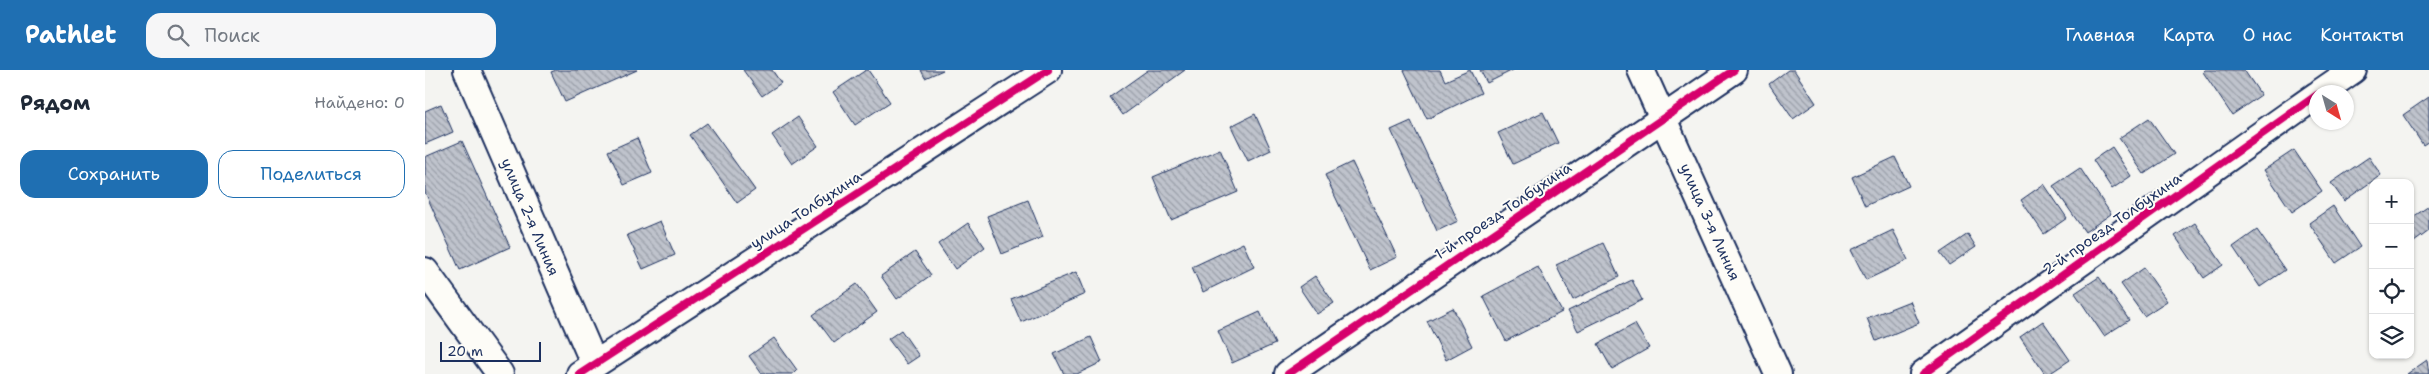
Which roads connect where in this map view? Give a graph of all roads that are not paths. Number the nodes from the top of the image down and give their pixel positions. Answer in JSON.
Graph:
{"nodes":[{"id":1,"x":467,"y":70,"type":"edge"},
{"id":2,"x":1048,"y":70,"type":"edge"},
{"id":3,"x":1641,"y":70,"type":"edge"},
{"id":4,"x":1734,"y":70,"type":"edge"},
{"id":5,"x":2353,"y":70,"type":"edge"},
{"id":6,"x":2331,"y":85,"type":"edge"},
{"id":7,"x":2309,"y":102,"type":"edge"},
{"id":8,"x":1664,"y":119,"type":"junction"},
{"id":9,"x":425,"y":271,"type":"edge"},
{"id":10,"x":587,"y":369,"type":"edge"},
{"id":11,"x":500,"y":374,"type":"edge"},
{"id":12,"x":1287,"y":374,"type":"edge"},
{"id":13,"x":1778,"y":374,"type":"edge"},
{"id":14,"x":1923,"y":374,"type":"edge"}],
"edges":[{"from":1,"to":10,"type":"street","name":"улица 2-я Линия"},
{"from":2,"to":10,"type":"street","name":"улица Толбухина"},
{"from":3,"to":8,"type":"street","name":"улица 3-я Линия"},
{"from":4,"to":8,"type":"street","name":"1-й проезд Толбухина"},
{"from":5,"to":6,"type":"street"},
{"from":7,"to":14,"type":"street","name":"2-й проезд Толбухина"},
{"from":8,"to":12,"type":"street","name":"1-й проезд Толбухина"},
{"from":8,"to":13,"type":"street","name":"улица 3-я Линия"},
{"from":9,"to":11,"type":"street"}]}
